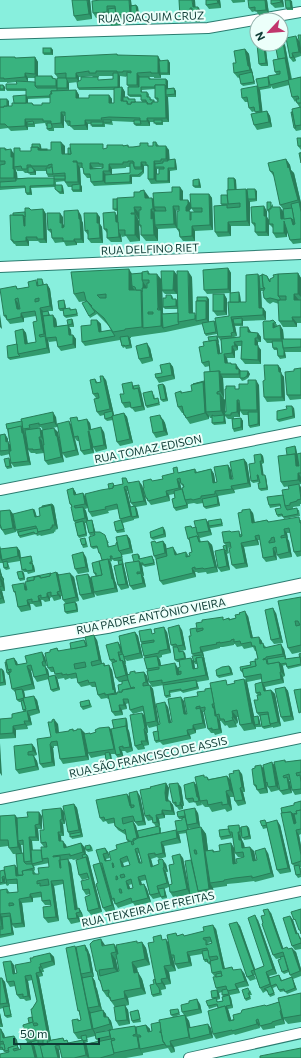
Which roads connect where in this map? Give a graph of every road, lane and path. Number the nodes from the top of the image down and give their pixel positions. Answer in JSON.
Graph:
{"nodes":[{"id":1,"x":301,"y":12,"type":"edge"},
{"id":2,"x":0,"y":34,"type":"edge"},
{"id":3,"x":301,"y":254,"type":"edge"},
{"id":4,"x":0,"y":267,"type":"edge"},
{"id":5,"x":301,"y":430,"type":"edge"},
{"id":6,"x":0,"y":490,"type":"edge"},
{"id":7,"x":301,"y":585,"type":"edge"},
{"id":8,"x":0,"y":644,"type":"edge"},
{"id":9,"x":301,"y":738,"type":"edge"},
{"id":10,"x":0,"y":799,"type":"edge"},
{"id":11,"x":301,"y":891,"type":"edge"},
{"id":12,"x":0,"y":952,"type":"edge"},
{"id":13,"x":301,"y":1033,"type":"edge"},
{"id":14,"x":189,"y":1058,"type":"edge"}],
"edges":[{"from":1,"to":2,"type":"street","name":"RUA JOAQUIM CRUZ"},
{"from":3,"to":4,"type":"street","name":"RUA DELFINO RIET"},
{"from":5,"to":6,"type":"street","name":"RUA TOMAZ EDISON"},
{"from":7,"to":8,"type":"street","name":"RUA PADRE ANTÔNIO VIEIRA"},
{"from":9,"to":10,"type":"street","name":"RUA SÃO FRANCISCO DE ASSIS"},
{"from":11,"to":12,"type":"street","name":"RUA TEIXEIRA DE FREITAS"},
{"from":13,"to":14,"type":"street"}]}
